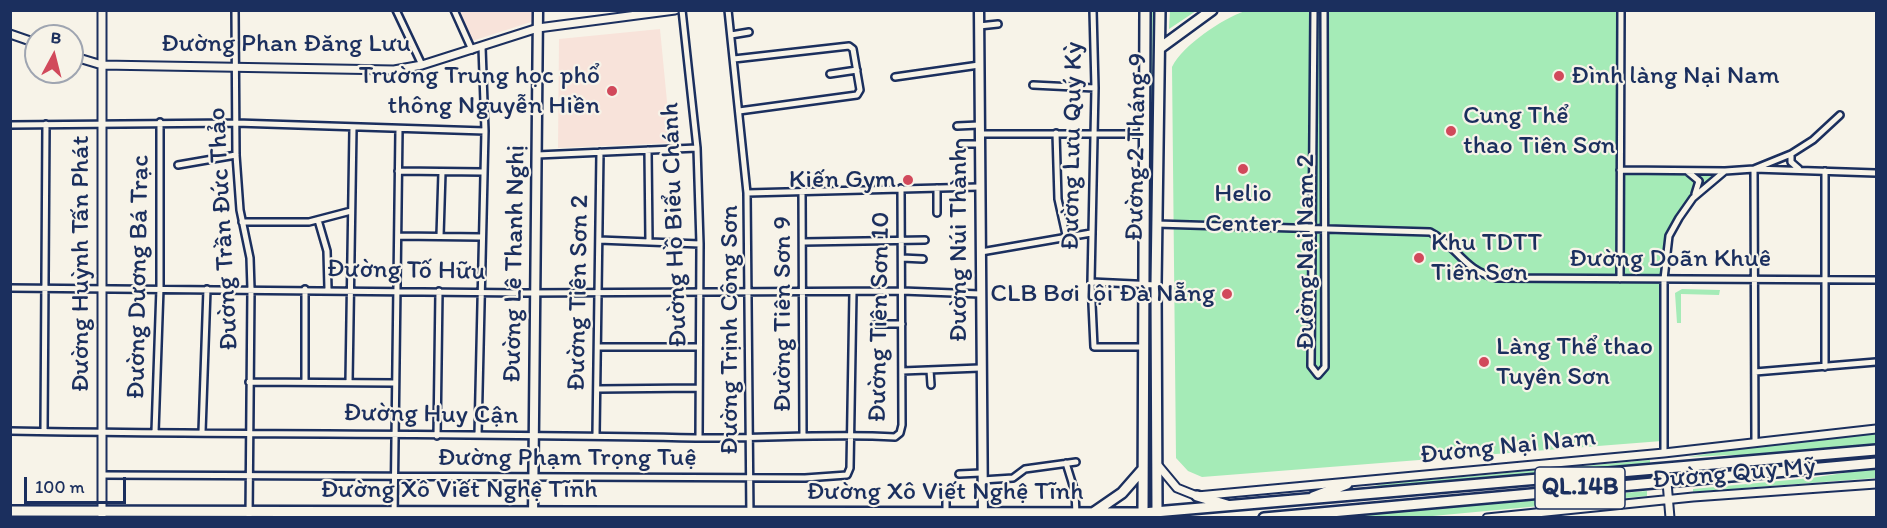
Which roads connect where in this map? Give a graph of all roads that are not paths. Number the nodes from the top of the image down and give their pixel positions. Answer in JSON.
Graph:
{"nodes":[{"id":1,"x":102,"y":10,"type":"edge"},
{"id":2,"x":235,"y":10,"type":"edge"},
{"id":3,"x":396,"y":10,"type":"edge"},
{"id":4,"x":454,"y":10,"type":"edge"},
{"id":5,"x":538,"y":10,"type":"edge"},
{"id":6,"x":605,"y":10,"type":"edge"},
{"id":7,"x":675,"y":10,"type":"edge"},
{"id":8,"x":682,"y":10,"type":"edge"},
{"id":9,"x":728,"y":10,"type":"edge"},
{"id":10,"x":979,"y":10,"type":"edge"},
{"id":11,"x":1093,"y":10,"type":"edge"},
{"id":12,"x":1144,"y":10,"type":"edge"},
{"id":13,"x":1160,"y":10,"type":"edge"},
{"id":14,"x":1212,"y":10,"type":"edge"},
{"id":15,"x":1314,"y":10,"type":"edge"},
{"id":16,"x":1324,"y":10,"type":"edge"},
{"id":17,"x":1621,"y":10,"type":"edge"},
{"id":18,"x":654,"y":12,"type":"edge"},
{"id":19,"x":605,"y":20,"type":"junction"},
{"id":20,"x":998,"y":24,"type":"dead end"},
{"id":21,"x":979,"y":26,"type":"junction"},
{"id":22,"x":538,"y":28,"type":"junction"},
{"id":23,"x":749,"y":32,"type":"dead end"},
{"id":24,"x":731,"y":35,"type":"junction"},
{"id":25,"x":482,"y":47,"type":"junction"},
{"id":26,"x":1160,"y":48,"type":"junction"},
{"id":27,"x":472,"y":50,"type":"junction"},
{"id":28,"x":734,"y":59,"type":"junction"},
{"id":29,"x":84,"y":60,"type":"edge"},
{"id":30,"x":102,"y":65,"type":"junction"},
{"id":31,"x":422,"y":65,"type":"junction"},
{"id":32,"x":979,"y":65,"type":"junction"},
{"id":33,"x":237,"y":66,"type":"junction"},
{"id":34,"x":857,"y":70,"type":"junction"},
{"id":35,"x":831,"y":74,"type":"dead end"},
{"id":36,"x":895,"y":77,"type":"dead end"},
{"id":37,"x":1033,"y":85,"type":"dead end"},
{"id":38,"x":1095,"y":88,"type":"junction"},
{"id":39,"x":739,"y":111,"type":"junction"},
{"id":40,"x":1840,"y":115,"type":"dead end"},
{"id":41,"x":160,"y":122,"type":"junction"},
{"id":42,"x":102,"y":123,"type":"junction"},
{"id":43,"x":236,"y":123,"type":"junction"},
{"id":44,"x":10,"y":124,"type":"edge"},
{"id":45,"x":46,"y":124,"type":"junction"},
{"id":46,"x":957,"y":126,"type":"dead end"},
{"id":47,"x":353,"y":128,"type":"junction"},
{"id":48,"x":399,"y":129,"type":"junction"},
{"id":49,"x":979,"y":129,"type":"junction"},
{"id":50,"x":485,"y":131,"type":"junction"},
{"id":51,"x":1056,"y":134,"type":"junction"},
{"id":52,"x":1093,"y":134,"type":"junction"},
{"id":53,"x":1145,"y":134,"type":"junction"},
{"id":54,"x":961,"y":144,"type":"dead end"},
{"id":55,"x":979,"y":144,"type":"junction"},
{"id":56,"x":698,"y":148,"type":"junction"},
{"id":57,"x":648,"y":150,"type":"junction"},
{"id":58,"x":600,"y":152,"type":"junction"},
{"id":59,"x":1791,"y":154,"type":"junction"},
{"id":60,"x":236,"y":155,"type":"junction"},
{"id":61,"x":537,"y":155,"type":"junction"},
{"id":62,"x":178,"y":165,"type":"dead end"},
{"id":63,"x":1754,"y":169,"type":"junction"},
{"id":64,"x":1620,"y":170,"type":"junction"},
{"id":65,"x":1687,"y":170,"type":"junction"},
{"id":66,"x":1800,"y":170,"type":"junction"},
{"id":67,"x":398,"y":171,"type":"junction"},
{"id":68,"x":442,"y":171,"type":"junction"},
{"id":69,"x":1725,"y":171,"type":"junction"},
{"id":70,"x":1826,"y":171,"type":"junction"},
{"id":71,"x":483,"y":172,"type":"junction"},
{"id":72,"x":1876,"y":173,"type":"edge"},
{"id":73,"x":979,"y":187,"type":"junction"},
{"id":74,"x":901,"y":188,"type":"junction"},
{"id":75,"x":937,"y":188,"type":"junction"},
{"id":76,"x":802,"y":191,"type":"junction"},
{"id":77,"x":747,"y":193,"type":"junction"},
{"id":78,"x":1693,"y":198,"type":"junction"},
{"id":79,"x":351,"y":211,"type":"junction"},
{"id":80,"x":937,"y":213,"type":"dead end"},
{"id":81,"x":318,"y":220,"type":"junction"},
{"id":82,"x":242,"y":222,"type":"junction"},
{"id":83,"x":1156,"y":224,"type":"junction"},
{"id":84,"x":1313,"y":227,"type":"junction"},
{"id":85,"x":1326,"y":227,"type":"junction"},
{"id":86,"x":1091,"y":233,"type":"junction"},
{"id":87,"x":1066,"y":235,"type":"junction"},
{"id":88,"x":398,"y":236,"type":"junction"},
{"id":89,"x":440,"y":236,"type":"junction"},
{"id":90,"x":481,"y":237,"type":"junction"},
{"id":91,"x":599,"y":240,"type":"junction"},
{"id":92,"x":902,"y":240,"type":"junction"},
{"id":93,"x":925,"y":240,"type":"dead end"},
{"id":94,"x":649,"y":242,"type":"junction"},
{"id":95,"x":803,"y":242,"type":"junction"},
{"id":96,"x":700,"y":244,"type":"junction"},
{"id":97,"x":980,"y":252,"type":"junction"},
{"id":98,"x":902,"y":258,"type":"junction"},
{"id":99,"x":923,"y":259,"type":"dead end"},
{"id":100,"x":1620,"y":279,"type":"junction"},
{"id":101,"x":1664,"y":279,"type":"junction"},
{"id":102,"x":1755,"y":279,"type":"junction"},
{"id":103,"x":1825,"y":279,"type":"junction"},
{"id":104,"x":1876,"y":280,"type":"edge"},
{"id":105,"x":1091,"y":282,"type":"junction"},
{"id":106,"x":1142,"y":284,"type":"junction"},
{"id":107,"x":1156,"y":285,"type":"junction"},
{"id":108,"x":103,"y":287,"type":"junction"},
{"id":109,"x":10,"y":288,"type":"edge"},
{"id":110,"x":46,"y":288,"type":"junction"},
{"id":111,"x":160,"y":288,"type":"junction"},
{"id":112,"x":207,"y":289,"type":"junction"},
{"id":113,"x":251,"y":289,"type":"junction"},
{"id":114,"x":305,"y":289,"type":"junction"},
{"id":115,"x":328,"y":289,"type":"junction"},
{"id":116,"x":350,"y":290,"type":"junction"},
{"id":117,"x":397,"y":290,"type":"junction"},
{"id":118,"x":439,"y":291,"type":"junction"},
{"id":119,"x":482,"y":291,"type":"junction"},
{"id":120,"x":853,"y":291,"type":"junction"},
{"id":121,"x":902,"y":291,"type":"junction"},
{"id":122,"x":535,"y":292,"type":"junction"},
{"id":123,"x":598,"y":293,"type":"junction"},
{"id":124,"x":700,"y":293,"type":"junction"},
{"id":125,"x":749,"y":293,"type":"junction"},
{"id":126,"x":802,"y":293,"type":"junction"},
{"id":127,"x":980,"y":294,"type":"junction"},
{"id":128,"x":875,"y":324,"type":"dead end"},
{"id":129,"x":903,"y":324,"type":"junction"},
{"id":130,"x":599,"y":347,"type":"junction"},
{"id":131,"x":699,"y":347,"type":"junction"},
{"id":132,"x":1142,"y":347,"type":"junction"},
{"id":133,"x":1876,"y":362,"type":"edge"},
{"id":134,"x":1825,"y":367,"type":"junction"},
{"id":135,"x":981,"y":368,"type":"junction"},
{"id":136,"x":930,"y":370,"type":"junction"},
{"id":137,"x":902,"y":371,"type":"junction"},
{"id":138,"x":1755,"y":372,"type":"junction"},
{"id":139,"x":249,"y":382,"type":"junction"},
{"id":140,"x":304,"y":382,"type":"junction"},
{"id":141,"x":349,"y":382,"type":"junction"},
{"id":142,"x":395,"y":383,"type":"junction"},
{"id":143,"x":931,"y":385,"type":"dead end"},
{"id":144,"x":699,"y":388,"type":"junction"},
{"id":145,"x":598,"y":389,"type":"junction"},
{"id":146,"x":1876,"y":429,"type":"edge"},
{"id":147,"x":10,"y":431,"type":"edge"},
{"id":148,"x":44,"y":431,"type":"junction"},
{"id":149,"x":102,"y":432,"type":"junction"},
{"id":150,"x":155,"y":432,"type":"junction"},
{"id":151,"x":201,"y":432,"type":"junction"},
{"id":152,"x":249,"y":432,"type":"junction"},
{"id":153,"x":395,"y":435,"type":"junction"},
{"id":154,"x":478,"y":435,"type":"junction"},
{"id":155,"x":596,"y":435,"type":"junction"},
{"id":156,"x":850,"y":435,"type":"junction"},
{"id":157,"x":437,"y":436,"type":"junction"},
{"id":158,"x":534,"y":436,"type":"junction"},
{"id":159,"x":750,"y":436,"type":"junction"},
{"id":160,"x":803,"y":436,"type":"junction"},
{"id":161,"x":699,"y":438,"type":"junction"},
{"id":162,"x":1755,"y":442,"type":"junction"},
{"id":163,"x":1876,"y":450,"type":"edge"},
{"id":164,"x":1664,"y":453,"type":"junction"},
{"id":165,"x":1076,"y":462,"type":"dead end"},
{"id":166,"x":1156,"y":463,"type":"junction"},
{"id":167,"x":1876,"y":463,"type":"edge"},
{"id":168,"x":1066,"y":464,"type":"junction"},
{"id":169,"x":1143,"y":469,"type":"junction"},
{"id":170,"x":1667,"y":469,"type":"junction"},
{"id":171,"x":959,"y":474,"type":"dead end"},
{"id":172,"x":102,"y":475,"type":"junction"},
{"id":173,"x":248,"y":476,"type":"junction"},
{"id":174,"x":394,"y":476,"type":"junction"},
{"id":175,"x":982,"y":476,"type":"junction"},
{"id":176,"x":533,"y":477,"type":"junction"},
{"id":177,"x":749,"y":478,"type":"junction"},
{"id":178,"x":1668,"y":482,"type":"junction"},
{"id":179,"x":1347,"y":484,"type":"junction"},
{"id":180,"x":1876,"y":484,"type":"edge"},
{"id":181,"x":946,"y":496,"type":"dead end"},
{"id":182,"x":1197,"y":496,"type":"junction"},
{"id":183,"x":1669,"y":500,"type":"junction"},
{"id":184,"x":1301,"y":501,"type":"junction"},
{"id":185,"x":1235,"y":507,"type":"junction"},
{"id":186,"x":10,"y":511,"type":"edge"},
{"id":187,"x":102,"y":514,"type":"edge"},
{"id":188,"x":249,"y":514,"type":"edge"},
{"id":189,"x":394,"y":514,"type":"edge"},
{"id":190,"x":750,"y":514,"type":"edge"},
{"id":191,"x":946,"y":514,"type":"junction"},
{"id":192,"x":1076,"y":514,"type":"junction"},
{"id":193,"x":1093,"y":514,"type":"junction"},
{"id":194,"x":533,"y":515,"type":"edge"},
{"id":195,"x":1143,"y":515,"type":"edge"},
{"id":196,"x":1157,"y":515,"type":"edge"},
{"id":197,"x":982,"y":516,"type":"edge"},
{"id":198,"x":1284,"y":516,"type":"edge"},
{"id":199,"x":1264,"y":518,"type":"edge"},
{"id":200,"x":1487,"y":518,"type":"edge"},
{"id":201,"x":1670,"y":518,"type":"edge"}],
"edges":[{"from":1,"to":30,"type":"street","name":"Đường Huỳnh Tấn Phát"},
{"from":2,"to":33,"type":"street","name":"Đường Trần Đức Thảo"},
{"from":3,"to":31,"type":"street"},
{"from":4,"to":27,"type":"street"},
{"from":5,"to":22,"type":"main road","name":"Đường Lê Thanh Nghị"},
{"from":6,"to":19,"type":"street"},
{"from":7,"to":18,"type":"street","name":"Đường Phan Đăng Lưu"},
{"from":8,"to":56,"type":"street","name":"Đường Hồ Biểu Chánh"},
{"from":9,"to":24,"type":"street"},
{"from":10,"to":21,"type":"main road","name":"Đường Núi Thành"},
{"from":11,"to":38,"type":"street","name":"Đường Lưu Quý Kỳ"},
{"from":12,"to":53,"type":"main road","name":"Đường 2 Tháng 9"},
{"from":13,"to":26,"type":"main road","name":"Đường 2 Tháng 9"},
{"from":14,"to":26,"type":"main road"},
{"from":15,"to":84,"type":"street","name":"Đường Nại Nam 2"},
{"from":16,"to":85,"type":"street","name":"Đường Nại Nam 2"},
{"from":17,"to":64,"type":"street"},
{"from":18,"to":19,"type":"street","name":"Đường Phan Đăng Lưu"},
{"from":19,"to":22,"type":"street","name":"Đường Phan Đăng Lưu"},
{"from":20,"to":21,"type":"street"},
{"from":21,"to":32,"type":"main road","name":"Đường Núi Thành"},
{"from":22,"to":25,"type":"street","name":"Đường Phan Đăng Lưu"},
{"from":22,"to":61,"type":"main road","name":"Đường Lê Thanh Nghị"},
{"from":23,"to":24,"type":"street"},
{"from":24,"to":28,"type":"street"},
{"from":25,"to":27,"type":"street","name":"Đường Phan Đăng Lưu"},
{"from":25,"to":50,"type":"street"},
{"from":26,"to":83,"type":"main road","name":"Đường 2 Tháng 9"},
{"from":27,"to":31,"type":"street","name":"Đường Phan Đăng Lưu"},
{"from":28,"to":34,"type":"street"},
{"from":28,"to":39,"type":"street"},
{"from":29,"to":30,"type":"street","name":"Đường Phan Đăng Lưu"},
{"from":30,"to":33,"type":"street","name":"Đường Phan Đăng Lưu"},
{"from":30,"to":42,"type":"street","name":"Đường Huỳnh Tấn Phát"},
{"from":31,"to":33,"type":"street","name":"Đường Phan Đăng Lưu"},
{"from":32,"to":36,"type":"street"},
{"from":32,"to":49,"type":"main road","name":"Đường Núi Thành"},
{"from":33,"to":43,"type":"street","name":"Đường Trần Đức Thảo"},
{"from":34,"to":35,"type":"street"},
{"from":34,"to":39,"type":"street"},
{"from":37,"to":38,"type":"street"},
{"from":38,"to":52,"type":"street","name":"Đường Lưu Quý Kỳ"},
{"from":39,"to":77,"type":"street"},
{"from":40,"to":59,"type":"street"},
{"from":41,"to":42,"type":"street"},
{"from":41,"to":43,"type":"street"},
{"from":41,"to":111,"type":"street","name":"Đường Dương Bá Trạc"},
{"from":42,"to":45,"type":"street"},
{"from":42,"to":108,"type":"street","name":"Đường Huỳnh Tấn Phát"},
{"from":43,"to":47,"type":"street"},
{"from":43,"to":60,"type":"street","name":"Đường Trần Đức Thảo"},
{"from":44,"to":45,"type":"street"},
{"from":45,"to":110,"type":"street"},
{"from":46,"to":49,"type":"street"},
{"from":47,"to":48,"type":"street"},
{"from":47,"to":79,"type":"street"},
{"from":48,"to":50,"type":"street"},
{"from":48,"to":67,"type":"street"},
{"from":49,"to":51,"type":"street"},
{"from":49,"to":55,"type":"main road","name":"Đường Núi Thành"},
{"from":50,"to":71,"type":"street"},
{"from":51,"to":52,"type":"street"},
{"from":51,"to":87,"type":"street"},
{"from":52,"to":53,"type":"street"},
{"from":52,"to":86,"type":"street","name":"Đường Lưu Quý Kỳ"},
{"from":53,"to":106,"type":"main road","name":"Đường 2 Tháng 9"},
{"from":54,"to":55,"type":"street"},
{"from":55,"to":73,"type":"main road","name":"Đường Núi Thành"},
{"from":56,"to":57,"type":"street"},
{"from":56,"to":96,"type":"street","name":"Đường Hồ Biểu Chánh"},
{"from":57,"to":58,"type":"street"},
{"from":57,"to":94,"type":"street"},
{"from":58,"to":61,"type":"street"},
{"from":58,"to":91,"type":"street","name":"Đường Tiên Sơn 2"},
{"from":59,"to":63,"type":"street"},
{"from":59,"to":66,"type":"street"},
{"from":60,"to":62,"type":"street"},
{"from":60,"to":82,"type":"street","name":"Đường Trần Đức Thảo"},
{"from":61,"to":122,"type":"main road","name":"Đường Lê Thanh Nghị"},
{"from":63,"to":66,"type":"street"},
{"from":63,"to":69,"type":"street"},
{"from":63,"to":102,"type":"street"},
{"from":64,"to":65,"type":"street"},
{"from":64,"to":100,"type":"street"},
{"from":65,"to":69,"type":"street"},
{"from":65,"to":78,"type":"street"},
{"from":66,"to":70,"type":"street"},
{"from":67,"to":68,"type":"street"},
{"from":67,"to":88,"type":"street"},
{"from":68,"to":71,"type":"street"},
{"from":68,"to":89,"type":"street"},
{"from":69,"to":78,"type":"street"},
{"from":70,"to":72,"type":"street"},
{"from":70,"to":103,"type":"street"},
{"from":71,"to":90,"type":"street"},
{"from":73,"to":75,"type":"street","name":"Đường Trịnh Công Sơn"},
{"from":73,"to":97,"type":"main road","name":"Đường Núi Thành"},
{"from":74,"to":75,"type":"street","name":"Đường Trịnh Công Sơn"},
{"from":74,"to":76,"type":"street","name":"Đường Trịnh Công Sơn"},
{"from":74,"to":92,"type":"street","name":"Đường Tiên Sơn 10"},
{"from":75,"to":80,"type":"street"},
{"from":76,"to":77,"type":"street","name":"Đường Trịnh Công Sơn"},
{"from":76,"to":95,"type":"street","name":"Đường Tiên Sơn 9"},
{"from":77,"to":125,"type":"street","name":"Đường Trịnh Công Sơn"},
{"from":78,"to":101,"type":"street"},
{"from":79,"to":81,"type":"street"},
{"from":79,"to":116,"type":"street"},
{"from":81,"to":82,"type":"street"},
{"from":81,"to":115,"type":"street"},
{"from":82,"to":113,"type":"street","name":"Đường Trần Đức Thảo"},
{"from":83,"to":84,"type":"street","name":"Đường Doãn Khuê"},
{"from":83,"to":107,"type":"main road","name":"Đường 2 Tháng 9"},
{"from":84,"to":85,"type":"street","name":"Đường Doãn Khuê"},
{"from":84,"to":85,"type":"street","name":"Đường Nại Nam 2"},
{"from":85,"to":100,"type":"street","name":"Đường Doãn Khuê"},
{"from":86,"to":87,"type":"street"},
{"from":86,"to":105,"type":"street","name":"Đường Lưu Quý Kỳ"},
{"from":87,"to":97,"type":"street"},
{"from":88,"to":89,"type":"street"},
{"from":88,"to":117,"type":"street"},
{"from":89,"to":90,"type":"street"},
{"from":90,"to":119,"type":"street"},
{"from":91,"to":94,"type":"street"},
{"from":91,"to":123,"type":"street","name":"Đường Tiên Sơn 2"},
{"from":92,"to":93,"type":"street"},
{"from":92,"to":95,"type":"street"},
{"from":92,"to":98,"type":"street","name":"Đường Tiên Sơn 10"},
{"from":94,"to":96,"type":"street"},
{"from":95,"to":126,"type":"street","name":"Đường Tiên Sơn 9"},
{"from":96,"to":124,"type":"street","name":"Đường Hồ Biểu Chánh"},
{"from":97,"to":127,"type":"main road","name":"Đường Núi Thành"},
{"from":98,"to":99,"type":"street"},
{"from":98,"to":121,"type":"street","name":"Đường Tiên Sơn 10"},
{"from":100,"to":101,"type":"street","name":"Đường Doãn Khuê"},
{"from":101,"to":102,"type":"street","name":"Đường Doãn Khuê"},
{"from":101,"to":164,"type":"street"},
{"from":102,"to":103,"type":"street","name":"Đường Doãn Khuê"},
{"from":102,"to":138,"type":"street"},
{"from":103,"to":104,"type":"street","name":"Đường Doãn Khuê"},
{"from":103,"to":134,"type":"street"},
{"from":105,"to":106,"type":"street"},
{"from":105,"to":132,"type":"street","name":"Đường Lưu Quý Kỳ"},
{"from":106,"to":107,"type":"street"},
{"from":106,"to":132,"type":"main road","name":"Đường 2 Tháng 9"},
{"from":107,"to":166,"type":"main road","name":"Đường 2 Tháng 9"},
{"from":108,"to":110,"type":"street","name":"Đường Tố Hữu"},
{"from":108,"to":111,"type":"street","name":"Đường Tố Hữu"},
{"from":108,"to":149,"type":"street","name":"Đường Huỳnh Tấn Phát"},
{"from":109,"to":110,"type":"street","name":"Đường Tố Hữu"},
{"from":110,"to":148,"type":"street"},
{"from":111,"to":112,"type":"street","name":"Đường Tố Hữu"},
{"from":111,"to":150,"type":"street","name":"Đường Dương Bá Trạc"},
{"from":112,"to":113,"type":"street","name":"Đường Tố Hữu"},
{"from":112,"to":151,"type":"street"},
{"from":113,"to":114,"type":"street","name":"Đường Tố Hữu"},
{"from":113,"to":139,"type":"street","name":"Đường Trần Đức Thảo"},
{"from":114,"to":115,"type":"street","name":"Đường Tố Hữu"},
{"from":114,"to":140,"type":"street"},
{"from":115,"to":116,"type":"street","name":"Đường Tố Hữu"},
{"from":116,"to":117,"type":"street","name":"Đường Tố Hữu"},
{"from":116,"to":141,"type":"street"},
{"from":117,"to":118,"type":"street","name":"Đường Tố Hữu"},
{"from":117,"to":142,"type":"street"},
{"from":118,"to":119,"type":"street","name":"Đường Tố Hữu"},
{"from":118,"to":157,"type":"street"},
{"from":119,"to":122,"type":"street","name":"Đường Tố Hữu"},
{"from":119,"to":154,"type":"street"},
{"from":120,"to":121,"type":"street","name":"Đường Tố Hữu"},
{"from":120,"to":126,"type":"street","name":"Đường Tố Hữu"},
{"from":120,"to":156,"type":"street","name":"Đường Phạm Trọng Tuệ"},
{"from":121,"to":127,"type":"street","name":"Đường Tố Hữu"},
{"from":121,"to":129,"type":"street","name":"Đường Tiên Sơn 10"},
{"from":122,"to":123,"type":"street","name":"Đường Tố Hữu"},
{"from":122,"to":158,"type":"main road","name":"Đường Lê Thanh Nghị"},
{"from":123,"to":124,"type":"street","name":"Đường Tố Hữu"},
{"from":123,"to":130,"type":"street","name":"Đường Tiên Sơn 2"},
{"from":124,"to":125,"type":"street","name":"Đường Tố Hữu"},
{"from":124,"to":131,"type":"street","name":"Đường Hồ Biểu Chánh"},
{"from":125,"to":126,"type":"street","name":"Đường Tố Hữu"},
{"from":125,"to":159,"type":"street","name":"Đường Trịnh Công Sơn"},
{"from":126,"to":160,"type":"street","name":"Đường Tiên Sơn 9"},
{"from":127,"to":135,"type":"main road","name":"Đường Núi Thành"},
{"from":128,"to":129,"type":"street"},
{"from":129,"to":137,"type":"street","name":"Đường Tiên Sơn 10"},
{"from":130,"to":131,"type":"street"},
{"from":130,"to":145,"type":"street","name":"Đường Tiên Sơn 2"},
{"from":131,"to":144,"type":"street","name":"Đường Hồ Biểu Chánh"},
{"from":132,"to":169,"type":"main road","name":"Đường 2 Tháng 9"},
{"from":133,"to":134,"type":"street"},
{"from":134,"to":138,"type":"street"},
{"from":135,"to":136,"type":"street"},
{"from":135,"to":175,"type":"main road","name":"Đường Núi Thành"},
{"from":136,"to":137,"type":"street"},
{"from":136,"to":143,"type":"street"},
{"from":137,"to":156,"type":"street","name":"Đường Tiên Sơn 10"},
{"from":138,"to":162,"type":"street"},
{"from":139,"to":140,"type":"street"},
{"from":139,"to":152,"type":"street","name":"Đường Trần Đức Thảo"},
{"from":140,"to":141,"type":"street"},
{"from":141,"to":142,"type":"street"},
{"from":142,"to":153,"type":"street"},
{"from":144,"to":145,"type":"street"},
{"from":144,"to":161,"type":"street","name":"Đường Hồ Biểu Chánh"},
{"from":145,"to":155,"type":"street","name":"Đường Tiên Sơn 2"},
{"from":146,"to":162,"type":"street","name":"Đường Nại Nam"},
{"from":147,"to":148,"type":"street","name":"Đường Huy Cận"},
{"from":148,"to":149,"type":"street","name":"Đường Huy Cận"},
{"from":149,"to":150,"type":"street","name":"Đường Huy Cận"},
{"from":149,"to":172,"type":"street","name":"Đường Huỳnh Tấn Phát"},
{"from":150,"to":151,"type":"street","name":"Đường Huy Cận"},
{"from":151,"to":152,"type":"street","name":"Đường Huy Cận"},
{"from":152,"to":153,"type":"street","name":"Đường Huy Cận"},
{"from":152,"to":173,"type":"street","name":"Đường Trần Đức Thảo"},
{"from":153,"to":157,"type":"street","name":"Đường Huy Cận"},
{"from":153,"to":174,"type":"street"},
{"from":154,"to":157,"type":"street","name":"Đường Huy Cận"},
{"from":154,"to":158,"type":"street","name":"Đường Huy Cận"},
{"from":155,"to":158,"type":"street","name":"Đường Huy Cận"},
{"from":155,"to":161,"type":"street","name":"Đường Huy Cận"},
{"from":156,"to":160,"type":"street","name":"Đường Huy Cận"},
{"from":156,"to":177,"type":"street","name":"Đường Phạm Trọng Tuệ"},
{"from":158,"to":176,"type":"main road","name":"Đường Lê Thanh Nghị"},
{"from":159,"to":160,"type":"street","name":"Đường Huy Cận"},
{"from":159,"to":161,"type":"street","name":"Đường Huy Cận"},
{"from":159,"to":177,"type":"street","name":"Đường Trịnh Công Sơn"},
{"from":162,"to":164,"type":"street","name":"Đường Nại Nam"},
{"from":163,"to":170,"type":"main road","name":"Đường Xô Viết Nghệ Tĩnh","number":"QL.14B"},
{"from":164,"to":170,"type":"street"},
{"from":164,"to":179,"type":"street","name":"Đường Nại Nam"},
{"from":165,"to":168,"type":"street"},
{"from":166,"to":182,"type":"street"},
{"from":166,"to":196,"type":"main road","name":"Đường 2 Tháng 9"},
{"from":167,"to":178,"type":"main road","number":"QL.14B"},
{"from":168,"to":175,"type":"street"},
{"from":168,"to":192,"type":"street"},
{"from":169,"to":193,"type":"main road"},
{"from":169,"to":195,"type":"main road","name":"Đường 2 Tháng 9"},
{"from":170,"to":184,"type":"main road","name":"Đường Xô Viết Nghệ Tĩnh","number":"QL.14B"},
{"from":171,"to":175,"type":"street"},
{"from":172,"to":173,"type":"street","name":"Đường Phạm Trọng Tuệ"},
{"from":172,"to":187,"type":"street","name":"Đường Huỳnh Tấn Phát"},
{"from":173,"to":174,"type":"street","name":"Đường Phạm Trọng Tuệ"},
{"from":173,"to":188,"type":"street","name":"Đường Trần Đức Thảo"},
{"from":174,"to":176,"type":"street","name":"Đường Phạm Trọng Tuệ"},
{"from":174,"to":189,"type":"street"},
{"from":175,"to":197,"type":"main road","name":"Đường Núi Thành"},
{"from":176,"to":177,"type":"street","name":"Đường Phạm Trọng Tuệ"},
{"from":176,"to":194,"type":"main road","name":"Đường Lê Thanh Nghị"},
{"from":177,"to":190,"type":"street","name":"Đường Trịnh Công Sơn"},
{"from":178,"to":183,"type":"street"},
{"from":178,"to":198,"type":"main road","number":"QL.14B"},
{"from":179,"to":182,"type":"street","name":"Đường Nại Nam"},
{"from":179,"to":184,"type":"main road"},
{"from":180,"to":183,"type":"street","name":"Đường Quy Mỹ"},
{"from":181,"to":191,"type":"street"},
{"from":182,"to":185,"type":"main road"},
{"from":183,"to":200,"type":"street","name":"Đường Quy Mỹ"},
{"from":183,"to":201,"type":"street"},
{"from":184,"to":185,"type":"main road","name":"Đường Xô Viết Nghệ Tĩnh","number":"QL.14B"},
{"from":185,"to":196,"type":"main road","name":"Đường Xô Viết Nghệ Tĩnh","number":"QL.14B"},
{"from":186,"to":187,"type":"main road","name":"Đường Xô Viết Nghệ Tĩnh"},
{"from":187,"to":188,"type":"main road","name":"Đường Xô Viết Nghệ Tĩnh"},
{"from":188,"to":189,"type":"main road","name":"Đường Xô Viết Nghệ Tĩnh"},
{"from":189,"to":194,"type":"main road","name":"Đường Xô Viết Nghệ Tĩnh"},
{"from":190,"to":191,"type":"main road","name":"Đường Xô Viết Nghệ Tĩnh"},
{"from":190,"to":194,"type":"main road","name":"Đường Xô Viết Nghệ Tĩnh"},
{"from":191,"to":197,"type":"main road","name":"Đường Xô Viết Nghệ Tĩnh"},
{"from":192,"to":193,"type":"main road","name":"Đường Xô Viết Nghệ Tĩnh"},
{"from":192,"to":197,"type":"main road","name":"Đường Xô Viết Nghệ Tĩnh"},
{"from":193,"to":195,"type":"main road","name":"Đường Xô Viết Nghệ Tĩnh"},
{"from":195,"to":196,"type":"main road","name":"Đường Xô Viết Nghệ Tĩnh"},
{"from":198,"to":199,"type":"main road","number":"QL.14B"}]}
